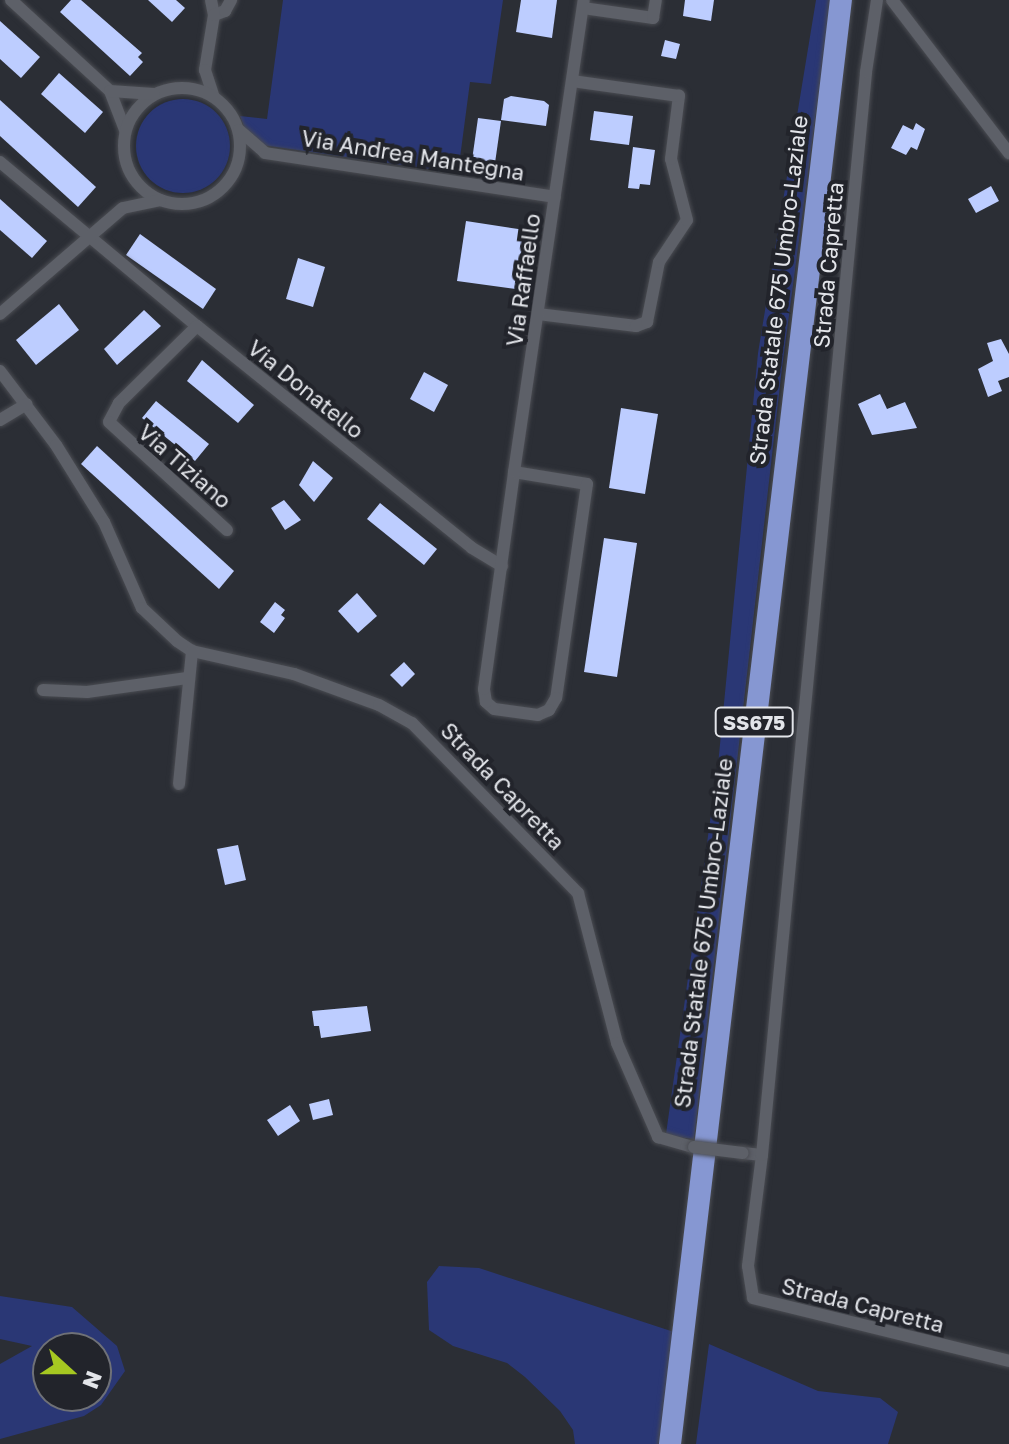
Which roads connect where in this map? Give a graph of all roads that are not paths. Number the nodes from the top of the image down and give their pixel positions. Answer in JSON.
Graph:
{"nodes":[{"id":1,"x":11,"y":0,"type":"edge"},
{"id":2,"x":211,"y":0,"type":"edge"},
{"id":3,"x":231,"y":0,"type":"edge"},
{"id":4,"x":656,"y":0,"type":"edge"},
{"id":5,"x":841,"y":0,"type":"edge"},
{"id":6,"x":854,"y":0,"type":"edge"},
{"id":7,"x":877,"y":0,"type":"edge"},
{"id":8,"x":892,"y":0,"type":"edge"},
{"id":9,"x":584,"y":4,"type":"edge"},
{"id":10,"x":214,"y":15,"type":"junction"},
{"id":11,"x":205,"y":64,"type":"junction"},
{"id":12,"x":572,"y":81,"type":"junction"},
{"id":13,"x":176,"y":88,"type":"junction"},
{"id":14,"x":110,"y":91,"type":"junction"},
{"id":15,"x":156,"y":94,"type":"junction"},
{"id":16,"x":214,"y":97,"type":"junction"},
{"id":17,"x":238,"y":129,"type":"junction"},
{"id":18,"x":126,"y":133,"type":"junction"},
{"id":19,"x":265,"y":153,"type":"junction"},
{"id":20,"x":1009,"y":153,"type":"edge"},
{"id":21,"x":0,"y":162,"type":"edge"},
{"id":22,"x":236,"y":168,"type":"junction"},
{"id":23,"x":131,"y":173,"type":"junction"},
{"id":24,"x":555,"y":197,"type":"junction"},
{"id":25,"x":161,"y":200,"type":"junction"},
{"id":26,"x":123,"y":208,"type":"junction"},
{"id":27,"x":88,"y":238,"type":"junction"},
{"id":28,"x":0,"y":314,"type":"edge"},
{"id":29,"x":538,"y":314,"type":"junction"},
{"id":30,"x":197,"y":326,"type":"junction"},
{"id":31,"x":0,"y":371,"type":"edge"},
{"id":32,"x":27,"y":404,"type":"junction"},
{"id":33,"x":0,"y":420,"type":"edge"},
{"id":34,"x":514,"y":472,"type":"junction"},
{"id":35,"x":227,"y":530,"type":"dead end"},
{"id":36,"x":502,"y":566,"type":"junction"},
{"id":37,"x":192,"y":651,"type":"junction"},
{"id":38,"x":187,"y":678,"type":"junction"},
{"id":39,"x":43,"y":690,"type":"dead end"},
{"id":40,"x":179,"y":784,"type":"dead end"},
{"id":41,"x":762,"y":1155,"type":"junction"},
{"id":42,"x":1009,"y":1361,"type":"edge"},
{"id":43,"x":670,"y":1444,"type":"edge"},
{"id":44,"x":685,"y":1444,"type":"edge"}],
"edges":[{"from":1,"to":14,"type":"street"},
{"from":2,"to":10,"type":"street"},
{"from":3,"to":10,"type":"street"},
{"from":4,"to":9,"type":"street"},
{"from":5,"to":43,"type":"highway","name":"Strada Statale 675 Umbro-Laziale","number":"SS675"},
{"from":6,"to":44,"type":"highway","name":"Strada Statale 675 Umbro-Laziale","number":"SS675"},
{"from":7,"to":41,"type":"street","name":"Strada Capretta"},
{"from":8,"to":20,"type":"street"},
{"from":9,"to":12,"type":"street","name":"Via Raffaello"},
{"from":10,"to":11,"type":"street"},
{"from":11,"to":13,"type":"street"},
{"from":11,"to":16,"type":"street"},
{"from":12,"to":24,"type":"street","name":"Via Raffaello"},
{"from":12,"to":29,"type":"street"},
{"from":13,"to":15,"type":"street"},
{"from":13,"to":16,"type":"street"},
{"from":14,"to":15,"type":"street"},
{"from":14,"to":18,"type":"street"},
{"from":15,"to":18,"type":"street"},
{"from":16,"to":17,"type":"street"},
{"from":17,"to":19,"type":"street"},
{"from":17,"to":22,"type":"street"},
{"from":18,"to":23,"type":"street"},
{"from":19,"to":22,"type":"street"},
{"from":19,"to":24,"type":"street","name":"Via Andrea Mantegna"},
{"from":21,"to":27,"type":"street","name":"Via Donatello"},
{"from":22,"to":25,"type":"street"},
{"from":23,"to":25,"type":"street"},
{"from":23,"to":26,"type":"street"},
{"from":24,"to":29,"type":"street","name":"Via Raffaello"},
{"from":25,"to":26,"type":"street"},
{"from":26,"to":27,"type":"street"},
{"from":27,"to":28,"type":"street"},
{"from":27,"to":30,"type":"street","name":"Via Donatello"},
{"from":29,"to":34,"type":"street","name":"Via Raffaello"},
{"from":30,"to":35,"type":"street","name":"Via Tiziano"},
{"from":30,"to":36,"type":"street","name":"Via Donatello"},
{"from":31,"to":32,"type":"street","name":"Strada Capretta"},
{"from":32,"to":33,"type":"street"},
{"from":32,"to":37,"type":"street","name":"Strada Capretta"},
{"from":34,"to":36,"type":"street","name":"Via Raffaello"},
{"from":34,"to":36,"type":"street","name":"Via Raffaello"},
{"from":37,"to":38,"type":"street"},
{"from":37,"to":41,"type":"street","name":"Strada Capretta","bridge":true},
{"from":38,"to":39,"type":"street"},
{"from":38,"to":40,"type":"street"},
{"from":41,"to":42,"type":"street","name":"Strada Capretta"}]}
